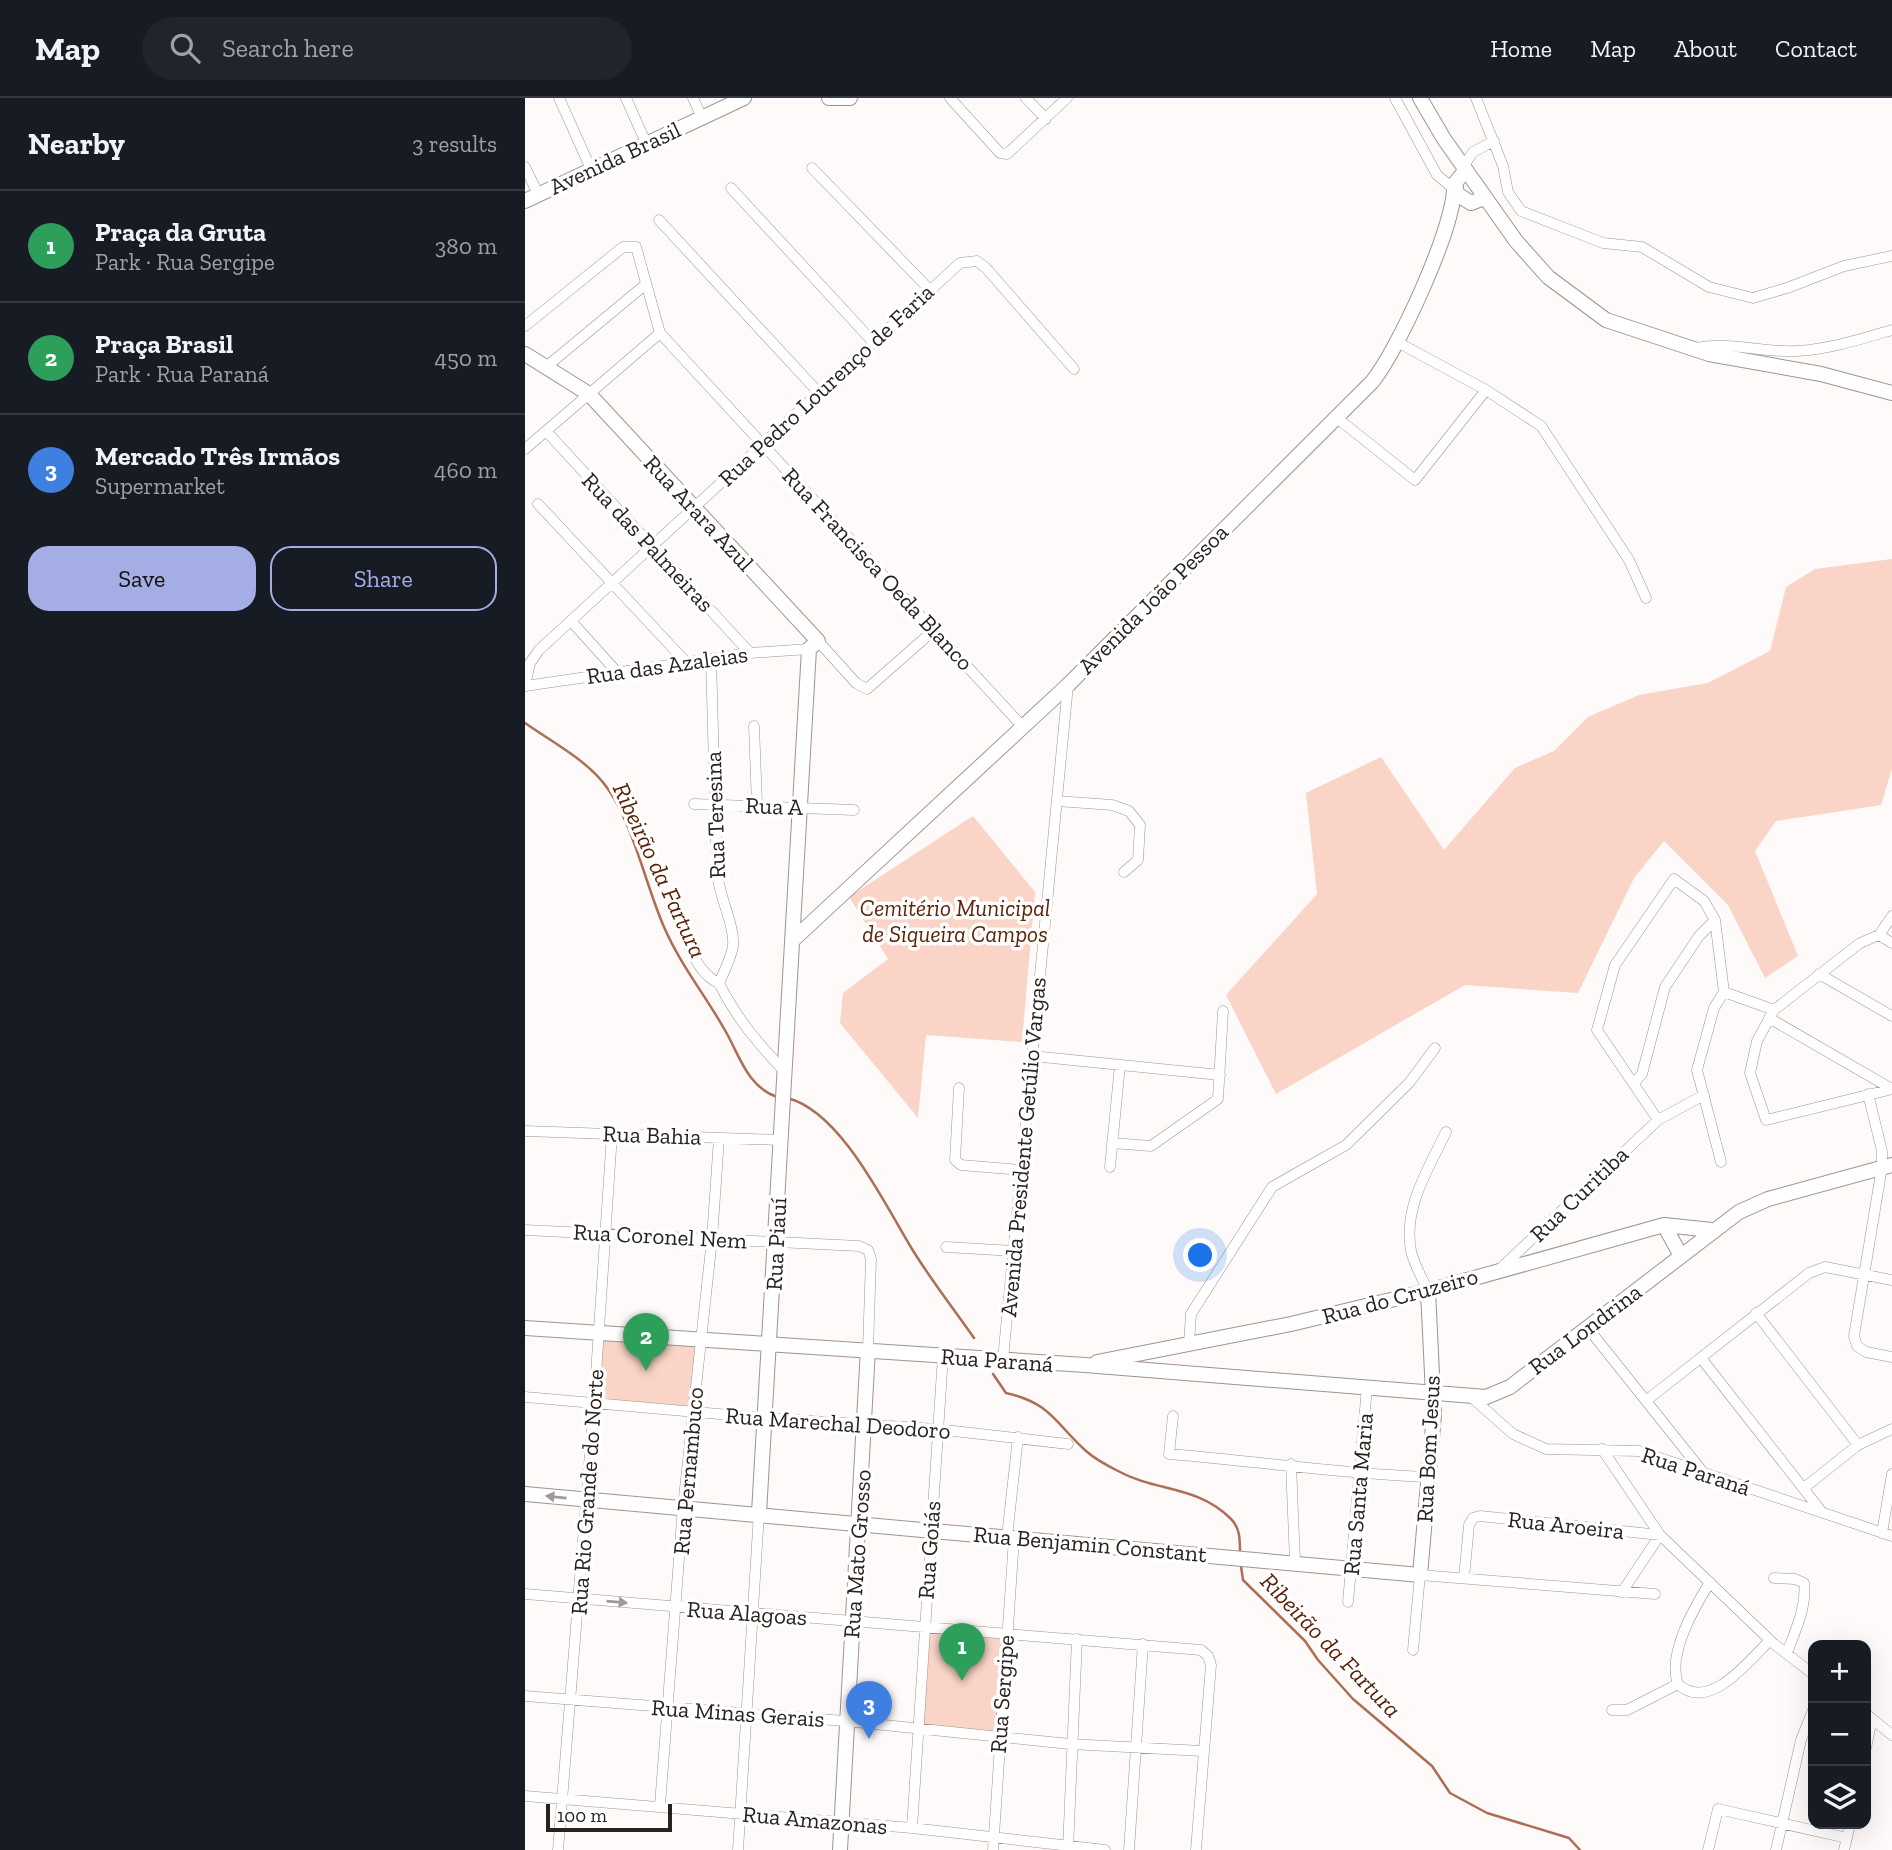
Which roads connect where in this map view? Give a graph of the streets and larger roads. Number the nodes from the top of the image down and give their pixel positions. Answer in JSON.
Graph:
{"nodes":[{"id":1,"x":559,"y":98,"type":"edge"},
{"id":2,"x":626,"y":98,"type":"edge"},
{"id":3,"x":693,"y":98,"type":"edge"},
{"id":4,"x":744,"y":98,"type":"edge"},
{"id":5,"x":829,"y":98,"type":"edge"},
{"id":6,"x":850,"y":98,"type":"edge"},
{"id":7,"x":950,"y":98,"type":"edge"},
{"id":8,"x":1026,"y":98,"type":"edge"},
{"id":9,"x":1067,"y":98,"type":"edge"},
{"id":10,"x":1395,"y":98,"type":"edge"},
{"id":11,"x":1419,"y":98,"type":"edge"},
{"id":12,"x":1476,"y":98,"type":"edge"},
{"id":13,"x":702,"y":118,"type":"junction"},
{"id":14,"x":1046,"y":119,"type":"junction"},
{"id":15,"x":1494,"y":141,"type":"junction"},
{"id":16,"x":646,"y":143,"type":"junction"},
{"id":17,"x":525,"y":167,"type":"edge"},
{"id":18,"x":813,"y":168,"type":"dead end"},
{"id":19,"x":591,"y":169,"type":"junction"},
{"id":20,"x":1464,"y":169,"type":"junction"},
{"id":21,"x":731,"y":188,"type":"dead end"},
{"id":22,"x":1454,"y":189,"type":"junction"},
{"id":23,"x":531,"y":197,"type":"edge"},
{"id":24,"x":1478,"y":200,"type":"junction"},
{"id":25,"x":1451,"y":214,"type":"junction"},
{"id":26,"x":659,"y":220,"type":"dead end"},
{"id":27,"x":1892,"y":256,"type":"edge"},
{"id":28,"x":646,"y":285,"type":"junction"},
{"id":29,"x":930,"y":290,"type":"junction"},
{"id":30,"x":525,"y":326,"type":"edge"},
{"id":31,"x":1892,"y":330,"type":"edge"},
{"id":32,"x":660,"y":333,"type":"junction"},
{"id":33,"x":874,"y":343,"type":"junction"},
{"id":34,"x":1399,"y":343,"type":"junction"},
{"id":35,"x":1695,"y":348,"type":"junction"},
{"id":36,"x":525,"y":354,"type":"edge"},
{"id":37,"x":546,"y":367,"type":"junction"},
{"id":38,"x":1074,"y":369,"type":"dead end"},
{"id":39,"x":1486,"y":390,"type":"junction"},
{"id":40,"x":819,"y":393,"type":"junction"},
{"id":41,"x":1892,"y":393,"type":"edge"},
{"id":42,"x":589,"y":394,"type":"junction"},
{"id":43,"x":1337,"y":418,"type":"junction"},
{"id":44,"x":546,"y":431,"type":"junction"},
{"id":45,"x":763,"y":444,"type":"junction"},
{"id":46,"x":525,"y":449,"type":"edge"},
{"id":47,"x":538,"y":504,"type":"dead end"},
{"id":48,"x":696,"y":508,"type":"junction"},
{"id":49,"x":652,"y":546,"type":"junction"},
{"id":50,"x":611,"y":582,"type":"junction"},
{"id":51,"x":1646,"y":598,"type":"dead end"},
{"id":52,"x":571,"y":621,"type":"junction"},
{"id":53,"x":934,"y":629,"type":"junction"},
{"id":54,"x":813,"y":645,"type":"junction"},
{"id":55,"x":750,"y":653,"type":"junction"},
{"id":56,"x":711,"y":659,"type":"junction"},
{"id":57,"x":686,"y":662,"type":"junction"},
{"id":58,"x":617,"y":672,"type":"junction"},
{"id":59,"x":525,"y":685,"type":"edge"},
{"id":60,"x":1068,"y":685,"type":"junction"},
{"id":61,"x":754,"y":726,"type":"dead end"},
{"id":62,"x":1022,"y":726,"type":"junction"},
{"id":63,"x":1057,"y":801,"type":"junction"},
{"id":64,"x":694,"y":804,"type":"dead end"},
{"id":65,"x":714,"y":804,"type":"junction"},
{"id":66,"x":757,"y":804,"type":"junction"},
{"id":67,"x":800,"y":807,"type":"junction"},
{"id":68,"x":854,"y":810,"type":"dead end"},
{"id":69,"x":1124,"y":872,"type":"dead end"},
{"id":70,"x":673,"y":898,"type":"dead end"},
{"id":71,"x":1892,"y":916,"type":"edge"},
{"id":72,"x":1715,"y":920,"type":"junction"},
{"id":73,"x":1879,"y":935,"type":"junction"},
{"id":74,"x":794,"y":939,"type":"junction"},
{"id":75,"x":1892,"y":943,"type":"edge"},
{"id":76,"x":1819,"y":974,"type":"junction"},
{"id":77,"x":719,"y":984,"type":"junction"},
{"id":78,"x":1724,"y":992,"type":"junction"},
{"id":79,"x":1223,"y":1012,"type":"dead end"},
{"id":80,"x":1771,"y":1014,"type":"junction"},
{"id":81,"x":1892,"y":1016,"type":"edge"},
{"id":82,"x":1435,"y":1048,"type":"dead end"},
{"id":83,"x":1032,"y":1056,"type":"junction"},
{"id":84,"x":1120,"y":1065,"type":"junction"},
{"id":85,"x":784,"y":1071,"type":"junction"},
{"id":86,"x":1220,"y":1075,"type":"junction"},
{"id":87,"x":1635,"y":1082,"type":"junction"},
{"id":88,"x":959,"y":1088,"type":"dead end"},
{"id":89,"x":1868,"y":1094,"type":"junction"},
{"id":90,"x":1703,"y":1095,"type":"junction"},
{"id":91,"x":1658,"y":1119,"type":"junction"},
{"id":92,"x":525,"y":1131,"type":"edge"},
{"id":93,"x":1446,"y":1132,"type":"dead end"},
{"id":94,"x":611,"y":1134,"type":"junction"},
{"id":95,"x":719,"y":1138,"type":"junction"},
{"id":96,"x":780,"y":1139,"type":"junction"},
{"id":97,"x":1112,"y":1143,"type":"junction"},
{"id":98,"x":1721,"y":1162,"type":"dead end"},
{"id":99,"x":1887,"y":1166,"type":"edge"},
{"id":100,"x":1110,"y":1167,"type":"dead end"},
{"id":101,"x":1021,"y":1170,"type":"junction"},
{"id":102,"x":1664,"y":1225,"type":"junction"},
{"id":103,"x":525,"y":1230,"type":"edge"},
{"id":104,"x":1712,"y":1230,"type":"junction"},
{"id":105,"x":605,"y":1233,"type":"junction"},
{"id":106,"x":712,"y":1239,"type":"junction"},
{"id":107,"x":777,"y":1241,"type":"junction"},
{"id":108,"x":946,"y":1247,"type":"dead end"},
{"id":109,"x":1014,"y":1251,"type":"junction"},
{"id":110,"x":1681,"y":1256,"type":"junction"},
{"id":111,"x":871,"y":1259,"type":"joint"},
{"id":112,"x":1501,"y":1269,"type":"junction"},
{"id":113,"x":1864,"y":1275,"type":"junction"},
{"id":114,"x":1892,"y":1280,"type":"edge"},
{"id":115,"x":1428,"y":1291,"type":"junction"},
{"id":116,"x":1756,"y":1313,"type":"junction"},
{"id":117,"x":1587,"y":1327,"type":"junction"},
{"id":118,"x":525,"y":1328,"type":"edge"},
{"id":119,"x":598,"y":1332,"type":"junction"},
{"id":120,"x":699,"y":1338,"type":"junction"},
{"id":121,"x":1189,"y":1343,"type":"junction"},
{"id":122,"x":770,"y":1344,"type":"junction"},
{"id":123,"x":1161,"y":1347,"type":"junction"},
{"id":124,"x":868,"y":1349,"type":"junction"},
{"id":125,"x":943,"y":1356,"type":"junction"},
{"id":126,"x":1701,"y":1357,"type":"junction"},
{"id":127,"x":1892,"y":1357,"type":"edge"},
{"id":128,"x":1003,"y":1359,"type":"junction"},
{"id":129,"x":1085,"y":1365,"type":"junction"},
{"id":130,"x":1165,"y":1372,"type":"junction"},
{"id":131,"x":1367,"y":1387,"type":"junction"},
{"id":132,"x":1434,"y":1392,"type":"junction"},
{"id":133,"x":1470,"y":1395,"type":"junction"},
{"id":134,"x":1486,"y":1396,"type":"joint"},
{"id":135,"x":525,"y":1397,"type":"edge"},
{"id":136,"x":1647,"y":1400,"type":"junction"},
{"id":137,"x":594,"y":1404,"type":"junction"},
{"id":138,"x":693,"y":1412,"type":"junction"},
{"id":139,"x":1173,"y":1416,"type":"dead end"},
{"id":140,"x":765,"y":1418,"type":"junction"},
{"id":141,"x":865,"y":1425,"type":"junction"},
{"id":142,"x":936,"y":1429,"type":"junction"},
{"id":143,"x":1892,"y":1429,"type":"edge"},
{"id":144,"x":1018,"y":1437,"type":"junction"},
{"id":145,"x":1068,"y":1444,"type":"dead end"},
{"id":146,"x":1858,"y":1446,"type":"junction"},
{"id":147,"x":1602,"y":1449,"type":"junction"},
{"id":148,"x":1291,"y":1464,"type":"junction"},
{"id":149,"x":1702,"y":1471,"type":"junction"},
{"id":150,"x":1361,"y":1474,"type":"junction"},
{"id":151,"x":1892,"y":1474,"type":"edge"},
{"id":152,"x":1429,"y":1477,"type":"junction"},
{"id":153,"x":1804,"y":1488,"type":"junction"},
{"id":154,"x":525,"y":1494,"type":"edge"},
{"id":155,"x":586,"y":1500,"type":"junction"},
{"id":156,"x":683,"y":1507,"type":"junction"},
{"id":157,"x":759,"y":1513,"type":"junction"},
{"id":158,"x":1822,"y":1513,"type":"junction"},
{"id":159,"x":859,"y":1523,"type":"junction"},
{"id":160,"x":930,"y":1530,"type":"junction"},
{"id":161,"x":1660,"y":1535,"type":"junction"},
{"id":162,"x":1887,"y":1535,"type":"edge"},
{"id":163,"x":1010,"y":1537,"type":"junction"},
{"id":164,"x":1295,"y":1562,"type":"junction"},
{"id":165,"x":1351,"y":1569,"type":"junction"},
{"id":166,"x":1420,"y":1575,"type":"junction"},
{"id":167,"x":1464,"y":1578,"type":"junction"},
{"id":168,"x":1774,"y":1578,"type":"dead end"},
{"id":169,"x":1710,"y":1582,"type":"junction"},
{"id":170,"x":1622,"y":1592,"type":"junction"},
{"id":171,"x":525,"y":1594,"type":"edge"},
{"id":172,"x":1655,"y":1594,"type":"dead end"},
{"id":173,"x":579,"y":1598,"type":"junction"},
{"id":174,"x":1349,"y":1602,"type":"dead end"},
{"id":175,"x":677,"y":1607,"type":"junction"},
{"id":176,"x":752,"y":1613,"type":"junction"},
{"id":177,"x":852,"y":1621,"type":"junction"},
{"id":178,"x":924,"y":1628,"type":"junction"},
{"id":179,"x":1006,"y":1634,"type":"junction"},
{"id":180,"x":1077,"y":1639,"type":"junction"},
{"id":181,"x":1770,"y":1640,"type":"junction"},
{"id":182,"x":1143,"y":1644,"type":"junction"},
{"id":183,"x":1412,"y":1650,"type":"dead end"},
{"id":184,"x":1787,"y":1653,"type":"junction"},
{"id":185,"x":1808,"y":1670,"type":"edge"},
{"id":186,"x":1678,"y":1684,"type":"junction"},
{"id":187,"x":525,"y":1696,"type":"edge"},
{"id":188,"x":571,"y":1700,"type":"junction"},
{"id":189,"x":669,"y":1708,"type":"junction"},
{"id":190,"x":1612,"y":1710,"type":"dead end"},
{"id":191,"x":747,"y":1713,"type":"junction"},
{"id":192,"x":1871,"y":1718,"type":"edge"},
{"id":193,"x":845,"y":1721,"type":"junction"},
{"id":194,"x":1808,"y":1722,"type":"edge"},
{"id":195,"x":918,"y":1729,"type":"junction"},
{"id":196,"x":1892,"y":1735,"type":"edge"},
{"id":197,"x":998,"y":1736,"type":"junction"},
{"id":198,"x":1070,"y":1744,"type":"junction"},
{"id":199,"x":1136,"y":1748,"type":"junction"},
{"id":200,"x":1202,"y":1751,"type":"junction"},
{"id":201,"x":525,"y":1796,"type":"edge"},
{"id":202,"x":563,"y":1798,"type":"junction"},
{"id":203,"x":660,"y":1805,"type":"junction"},
{"id":204,"x":741,"y":1814,"type":"junction"},
{"id":205,"x":842,"y":1824,"type":"junction"},
{"id":206,"x":1782,"y":1824,"type":"junction"},
{"id":207,"x":912,"y":1828,"type":"junction"},
{"id":208,"x":1849,"y":1829,"type":"edge"},
{"id":209,"x":993,"y":1837,"type":"junction"},
{"id":210,"x":1847,"y":1838,"type":"junction"},
{"id":211,"x":1068,"y":1848,"type":"edge"},
{"id":212,"x":558,"y":1850,"type":"edge"},
{"id":213,"x":738,"y":1850,"type":"edge"},
{"id":214,"x":840,"y":1850,"type":"edge"},
{"id":215,"x":993,"y":1850,"type":"edge"},
{"id":216,"x":1105,"y":1850,"type":"edge"},
{"id":217,"x":1129,"y":1850,"type":"edge"},
{"id":218,"x":1196,"y":1850,"type":"edge"},
{"id":219,"x":1709,"y":1850,"type":"edge"},
{"id":220,"x":1776,"y":1850,"type":"edge"},
{"id":221,"x":1844,"y":1850,"type":"edge"}],
"edges":[{"from":1,"to":19,"type":"street"},
{"from":2,"to":16,"type":"street"},
{"from":3,"to":13,"type":"street"},
{"from":4,"to":13,"type":"street","name":"Avenida Brasil"},
{"from":5,"to":6,"type":"street"},
{"from":7,"to":14,"type":"street"},
{"from":8,"to":14,"type":"street"},
{"from":9,"to":14,"type":"street"},
{"from":10,"to":22,"type":"street"},
{"from":11,"to":20,"type":"street"},
{"from":12,"to":15,"type":"street"},
{"from":13,"to":16,"type":"street","name":"Avenida Brasil"},
{"from":15,"to":20,"type":"street","name":"Avenida João Pessoa"},
{"from":15,"to":27,"type":"street"},
{"from":16,"to":19,"type":"street","name":"Avenida Brasil"},
{"from":17,"to":23,"type":"street"},
{"from":18,"to":29,"type":"street"},
{"from":19,"to":23,"type":"street","name":"Avenida Brasil"},
{"from":20,"to":22,"type":"street","name":"Avenida João Pessoa"},
{"from":20,"to":24,"type":"street"},
{"from":21,"to":33,"type":"street"},
{"from":22,"to":24,"type":"street"},
{"from":22,"to":25,"type":"street","name":"Avenida João Pessoa"},
{"from":24,"to":25,"type":"street"},
{"from":24,"to":35,"type":"street"},
{"from":25,"to":34,"type":"street","name":"Avenida João Pessoa"},
{"from":26,"to":40,"type":"street"},
{"from":28,"to":30,"type":"street","name":"Rua Francisca Oeda Blanco"},
{"from":28,"to":32,"type":"street","name":"Rua Francisca Oeda Blanco"},
{"from":28,"to":37,"type":"street"},
{"from":29,"to":33,"type":"street","name":"Rua Pedro Lourenço de Faria"},
{"from":29,"to":38,"type":"street","name":"Rua Pedro Lourenço de Faria"},
{"from":31,"to":35,"type":"street"},
{"from":32,"to":42,"type":"street"},
{"from":32,"to":45,"type":"street","name":"Rua Francisca Oeda Blanco"},
{"from":33,"to":40,"type":"street","name":"Rua Pedro Lourenço de Faria"},
{"from":34,"to":39,"type":"street"},
{"from":34,"to":43,"type":"street","name":"Avenida João Pessoa"},
{"from":35,"to":41,"type":"street"},
{"from":36,"to":37,"type":"street","name":"Rua Arara Azul"},
{"from":37,"to":42,"type":"street","name":"Rua Arara Azul"},
{"from":39,"to":43,"type":"street"},
{"from":39,"to":51,"type":"street"},
{"from":40,"to":45,"type":"street","name":"Rua Pedro Lourenço de Faria"},
{"from":42,"to":44,"type":"street"},
{"from":42,"to":48,"type":"street","name":"Rua Arara Azul"},
{"from":43,"to":60,"type":"street","name":"Avenida João Pessoa"},
{"from":44,"to":46,"type":"street"},
{"from":44,"to":49,"type":"street","name":"Rua das Palmeiras"},
{"from":45,"to":48,"type":"street","name":"Rua Pedro Lourenço de Faria"},
{"from":45,"to":53,"type":"street","name":"Rua Francisca Oeda Blanco"},
{"from":47,"to":50,"type":"street"},
{"from":48,"to":49,"type":"street","name":"Rua Pedro Lourenço de Faria"},
{"from":48,"to":54,"type":"street","name":"Rua Arara Azul"},
{"from":49,"to":50,"type":"street","name":"Rua Pedro Lourenço de Faria"},
{"from":49,"to":55,"type":"street","name":"Rua das Palmeiras"},
{"from":50,"to":52,"type":"street","name":"Rua Pedro Lourenço de Faria"},
{"from":50,"to":57,"type":"street"},
{"from":52,"to":58,"type":"street"},
{"from":52,"to":59,"type":"street","name":"Rua Pedro Lourenço de Faria"},
{"from":53,"to":54,"type":"street","name":"Rua Arara Azul"},
{"from":53,"to":62,"type":"street","name":"Rua Francisca Oeda Blanco"},
{"from":54,"to":55,"type":"street","name":"Rua das Azaleias"},
{"from":54,"to":67,"type":"street","name":"Rua Piauí"},
{"from":55,"to":56,"type":"street","name":"Rua das Azaleias"},
{"from":56,"to":57,"type":"street","name":"Rua das Azaleias"},
{"from":56,"to":65,"type":"street","name":"Rua Teresina"},
{"from":57,"to":58,"type":"street","name":"Rua das Azaleias"},
{"from":58,"to":59,"type":"street","name":"Rua das Azaleias"},
{"from":60,"to":62,"type":"street","name":"Avenida João Pessoa"},
{"from":60,"to":63,"type":"street","name":"Avenida Presidente Getúlio Vargas"},
{"from":61,"to":66,"type":"street"},
{"from":62,"to":74,"type":"street","name":"Avenida João Pessoa"},
{"from":63,"to":69,"type":"street"},
{"from":63,"to":83,"type":"street","name":"Avenida Presidente Getúlio Vargas"},
{"from":64,"to":65,"type":"street","name":"Rua A"},
{"from":65,"to":66,"type":"street","name":"Rua A"},
{"from":65,"to":77,"type":"street","name":"Rua Teresina"},
{"from":66,"to":67,"type":"street","name":"Rua A"},
{"from":67,"to":68,"type":"street","name":"Rua A"},
{"from":67,"to":74,"type":"street","name":"Rua Piauí"},
{"from":70,"to":77,"type":"street"},
{"from":71,"to":73,"type":"street"},
{"from":72,"to":78,"type":"street"},
{"from":72,"to":87,"type":"street"},
{"from":72,"to":87,"type":"street"},
{"from":73,"to":75,"type":"street"},
{"from":73,"to":76,"type":"street"},
{"from":74,"to":85,"type":"street","name":"Rua Piauí"},
{"from":76,"to":80,"type":"street"},
{"from":76,"to":81,"type":"street"},
{"from":77,"to":85,"type":"street"},
{"from":78,"to":80,"type":"street"},
{"from":78,"to":90,"type":"street"},
{"from":79,"to":86,"type":"street"},
{"from":80,"to":89,"type":"street"},
{"from":80,"to":89,"type":"street"},
{"from":82,"to":121,"type":"street"},
{"from":83,"to":84,"type":"street"},
{"from":83,"to":101,"type":"street","name":"Avenida Presidente Getúlio Vargas"},
{"from":84,"to":86,"type":"street"},
{"from":84,"to":97,"type":"street"},
{"from":85,"to":96,"type":"street","name":"Rua Piauí"},
{"from":86,"to":97,"type":"street"},
{"from":87,"to":91,"type":"street"},
{"from":88,"to":101,"type":"street"},
{"from":89,"to":99,"type":"street"},
{"from":90,"to":91,"type":"street","name":"Rua Curitiba"},
{"from":90,"to":98,"type":"street"},
{"from":91,"to":112,"type":"street","name":"Rua Curitiba"},
{"from":92,"to":94,"type":"street","name":"Rua Bahia"},
{"from":93,"to":115,"type":"street","name":"Rua Bom Jesus"},
{"from":94,"to":95,"type":"street","name":"Rua Bahia"},
{"from":94,"to":105,"type":"street","name":"Rua Rio Grande do Norte"},
{"from":95,"to":96,"type":"street","name":"Rua Bahia"},
{"from":95,"to":106,"type":"street","name":"Rua Pernambuco"},
{"from":96,"to":107,"type":"street","name":"Rua Piauí"},
{"from":97,"to":100,"type":"street"},
{"from":99,"to":104,"type":"street","name":"Rua Londrina"},
{"from":99,"to":113,"type":"street"},
{"from":101,"to":109,"type":"street","name":"Avenida Presidente Getúlio Vargas"},
{"from":102,"to":104,"type":"street","name":"Rua do Cruzeiro"},
{"from":102,"to":110,"type":"street"},
{"from":102,"to":112,"type":"street","name":"Rua do Cruzeiro"},
{"from":103,"to":105,"type":"street","name":"Rua Coronel Nem"},
{"from":104,"to":110,"type":"street","name":"Rua Londrina"},
{"from":105,"to":106,"type":"street","name":"Rua Coronel Nem"},
{"from":105,"to":119,"type":"street","name":"Rua Rio Grande do Norte"},
{"from":106,"to":107,"type":"street","name":"Rua Coronel Nem"},
{"from":106,"to":120,"type":"street","name":"Rua Pernambuco"},
{"from":107,"to":111,"type":"street","name":"Rua Coronel Nem"},
{"from":107,"to":122,"type":"street","name":"Rua Piauí"},
{"from":108,"to":109,"type":"street"},
{"from":109,"to":128,"type":"street","name":"Avenida Presidente Getúlio Vargas"},
{"from":110,"to":117,"type":"street","name":"Rua Londrina"},
{"from":111,"to":124,"type":"street","name":"Rua Mato Grosso"},
{"from":112,"to":115,"type":"street","name":"Rua do Cruzeiro"},
{"from":113,"to":114,"type":"street"},
{"from":113,"to":116,"type":"street"},
{"from":113,"to":127,"type":"street"},
{"from":115,"to":121,"type":"street","name":"Rua do Cruzeiro"},
{"from":115,"to":132,"type":"street","name":"Rua Bom Jesus"},
{"from":116,"to":126,"type":"street"},
{"from":116,"to":146,"type":"street"},
{"from":117,"to":134,"type":"street","name":"Rua Londrina"},
{"from":117,"to":136,"type":"street"},
{"from":118,"to":119,"type":"street","name":"Rua Paraná"},
{"from":119,"to":120,"type":"street","name":"Rua Paraná"},
{"from":119,"to":137,"type":"street","name":"Rua Rio Grande do Norte"},
{"from":120,"to":122,"type":"street","name":"Rua Paraná"},
{"from":120,"to":138,"type":"street","name":"Rua Pernambuco"},
{"from":121,"to":123,"type":"street","name":"Rua do Cruzeiro"},
{"from":122,"to":124,"type":"street","name":"Rua Paraná"},
{"from":122,"to":140,"type":"street","name":"Rua Piauí"},
{"from":123,"to":129,"type":"street","name":"Rua do Cruzeiro"},
{"from":123,"to":130,"type":"street"},
{"from":124,"to":125,"type":"street","name":"Rua Paraná"},
{"from":124,"to":141,"type":"street","name":"Rua Mato Grosso"},
{"from":125,"to":128,"type":"street","name":"Rua Paraná"},
{"from":125,"to":142,"type":"street","name":"Rua Goiás"},
{"from":126,"to":136,"type":"street"},
{"from":126,"to":153,"type":"street"},
{"from":128,"to":129,"type":"street","name":"Rua Paraná"},
{"from":129,"to":130,"type":"street","name":"Rua Paraná"},
{"from":130,"to":131,"type":"street","name":"Rua Paraná"},
{"from":131,"to":132,"type":"street","name":"Rua Paraná"},
{"from":131,"to":150,"type":"street","name":"Rua Santa Maria"},
{"from":132,"to":133,"type":"street","name":"Rua Paraná"},
{"from":132,"to":152,"type":"street","name":"Rua Bom Jesus"},
{"from":133,"to":134,"type":"street","name":"Rua Paraná"},
{"from":133,"to":147,"type":"street","name":"Rua Paraná"},
{"from":135,"to":137,"type":"street","name":"Rua Marechal Deodoro"},
{"from":136,"to":149,"type":"street"},
{"from":137,"to":138,"type":"street","name":"Rua Marechal Deodoro"},
{"from":137,"to":155,"type":"street","name":"Rua Rio Grande do Norte"},
{"from":138,"to":140,"type":"street","name":"Rua Marechal Deodoro"},
{"from":138,"to":156,"type":"street","name":"Rua Pernambuco"},
{"from":139,"to":148,"type":"street"},
{"from":140,"to":141,"type":"street","name":"Rua Marechal Deodoro"},
{"from":140,"to":157,"type":"street","name":"Rua Piauí"},
{"from":141,"to":142,"type":"street","name":"Rua Marechal Deodoro"},
{"from":141,"to":159,"type":"street","name":"Rua Mato Grosso"},
{"from":142,"to":144,"type":"street","name":"Rua Marechal Deodoro"},
{"from":142,"to":160,"type":"street","name":"Rua Goiás"},
{"from":143,"to":146,"type":"street"},
{"from":144,"to":145,"type":"street","name":"Rua Marechal Deodoro"},
{"from":144,"to":163,"type":"street","name":"Rua Sergipe"},
{"from":146,"to":153,"type":"street"},
{"from":147,"to":149,"type":"street","name":"Rua Paraná"},
{"from":147,"to":161,"type":"street"},
{"from":148,"to":150,"type":"street"},
{"from":148,"to":164,"type":"street"},
{"from":149,"to":158,"type":"street","name":"Rua Paraná"},
{"from":150,"to":152,"type":"street"},
{"from":150,"to":165,"type":"street","name":"Rua Santa Maria"},
{"from":151,"to":162,"type":"street"},
{"from":152,"to":166,"type":"street","name":"Rua Bom Jesus"},
{"from":153,"to":158,"type":"street"},
{"from":155,"to":154,"type":"street","name":"Rua Benjamin Constant","one_way":true},
{"from":155,"to":156,"type":"street","name":"Rua Benjamin Constant"},
{"from":155,"to":173,"type":"street","name":"Rua Rio Grande do Norte"},
{"from":156,"to":157,"type":"street","name":"Rua Benjamin Constant"},
{"from":156,"to":175,"type":"street","name":"Rua Pernambuco"},
{"from":157,"to":159,"type":"street","name":"Rua Benjamin Constant"},
{"from":157,"to":176,"type":"street","name":"Rua Piauí"},
{"from":158,"to":162,"type":"street","name":"Rua Paraná"},
{"from":159,"to":160,"type":"street","name":"Rua Benjamin Constant"},
{"from":159,"to":177,"type":"street","name":"Rua Mato Grosso"},
{"from":160,"to":163,"type":"street","name":"Rua Benjamin Constant"},
{"from":160,"to":178,"type":"street","name":"Rua Goiás"},
{"from":161,"to":167,"type":"street","name":"Rua Aroeira"},
{"from":161,"to":169,"type":"street"},
{"from":161,"to":170,"type":"street"},
{"from":163,"to":164,"type":"street","name":"Rua Benjamin Constant"},
{"from":163,"to":179,"type":"street","name":"Rua Sergipe"},
{"from":164,"to":165,"type":"street","name":"Rua Benjamin Constant"},
{"from":165,"to":166,"type":"street","name":"Rua Benjamin Constant"},
{"from":165,"to":174,"type":"street","name":"Rua Santa Maria"},
{"from":166,"to":167,"type":"street","name":"Rua Benjamin Constant"},
{"from":166,"to":183,"type":"street","name":"Rua Bom Jesus"},
{"from":167,"to":170,"type":"street","name":"Rua Benjamin Constant"},
{"from":168,"to":184,"type":"street"},
{"from":169,"to":181,"type":"street"},
{"from":169,"to":186,"type":"street"},
{"from":170,"to":172,"type":"street","name":"Rua Benjamin Constant"},
{"from":171,"to":173,"type":"street","name":"Rua Alagoas"},
{"from":173,"to":175,"type":"street","name":"Rua Alagoas","one_way":true},
{"from":173,"to":188,"type":"street","name":"Rua Rio Grande do Norte"},
{"from":175,"to":176,"type":"street","name":"Rua Alagoas"},
{"from":175,"to":189,"type":"street","name":"Rua Pernambuco"},
{"from":176,"to":177,"type":"street","name":"Rua Alagoas"},
{"from":176,"to":191,"type":"street","name":"Rua Piauí"},
{"from":177,"to":178,"type":"street","name":"Rua Alagoas"},
{"from":177,"to":193,"type":"street","name":"Rua Mato Grosso"},
{"from":178,"to":179,"type":"street","name":"Rua Alagoas"},
{"from":178,"to":195,"type":"street","name":"Rua Goiás"},
{"from":179,"to":180,"type":"street","name":"Rua Alagoas"},
{"from":179,"to":197,"type":"street","name":"Rua Sergipe"},
{"from":180,"to":182,"type":"street","name":"Rua Alagoas"},
{"from":180,"to":198,"type":"street"},
{"from":181,"to":184,"type":"street"},
{"from":181,"to":186,"type":"street"},
{"from":182,"to":199,"type":"street"},
{"from":182,"to":200,"type":"street","name":"Rua Alagoas"},
{"from":184,"to":185,"type":"street"},
{"from":186,"to":190,"type":"street"},
{"from":187,"to":188,"type":"street","name":"Rua Minas Gerais"},
{"from":188,"to":189,"type":"street","name":"Rua Minas Gerais"},
{"from":188,"to":202,"type":"street","name":"Rua Rio Grande do Norte"},
{"from":189,"to":191,"type":"street","name":"Rua Minas Gerais"},
{"from":189,"to":203,"type":"street","name":"Rua Pernambuco"},
{"from":191,"to":193,"type":"street","name":"Rua Minas Gerais"},
{"from":191,"to":204,"type":"street","name":"Rua Piauí"},
{"from":192,"to":196,"type":"street"},
{"from":193,"to":195,"type":"street","name":"Rua Minas Gerais"},
{"from":193,"to":205,"type":"street","name":"Rua Mato Grosso"},
{"from":194,"to":206,"type":"street"},
{"from":195,"to":197,"type":"street","name":"Rua Minas Gerais"},
{"from":195,"to":207,"type":"street","name":"Rua Goiás"},
{"from":197,"to":198,"type":"street","name":"Rua Minas Gerais"},
{"from":197,"to":209,"type":"street","name":"Rua Sergipe"},
{"from":198,"to":199,"type":"street","name":"Rua Minas Gerais"},
{"from":198,"to":211,"type":"street"},
{"from":199,"to":200,"type":"street","name":"Rua Minas Gerais"},
{"from":199,"to":217,"type":"street"},
{"from":200,"to":218,"type":"street"},
{"from":201,"to":202,"type":"street","name":"Rua Amazonas"},
{"from":202,"to":203,"type":"street","name":"Rua Amazonas"},
{"from":202,"to":212,"type":"street","name":"Rua Rio Grande do Norte"},
{"from":203,"to":204,"type":"street","name":"Rua Amazonas"},
{"from":204,"to":205,"type":"street","name":"Rua Amazonas"},
{"from":204,"to":213,"type":"street","name":"Rua Piauí"},
{"from":205,"to":207,"type":"street","name":"Rua Amazonas"},
{"from":205,"to":214,"type":"street","name":"Rua Mato Grosso"},
{"from":206,"to":210,"type":"street"},
{"from":206,"to":219,"type":"street"},
{"from":206,"to":220,"type":"street"},
{"from":207,"to":209,"type":"street","name":"Rua Amazonas"},
{"from":208,"to":210,"type":"street"},
{"from":209,"to":211,"type":"street","name":"Rua Amazonas"},
{"from":209,"to":215,"type":"street","name":"Rua Sergipe"},
{"from":210,"to":221,"type":"street"},
{"from":211,"to":216,"type":"street","name":"Rua Amazonas"}]}
